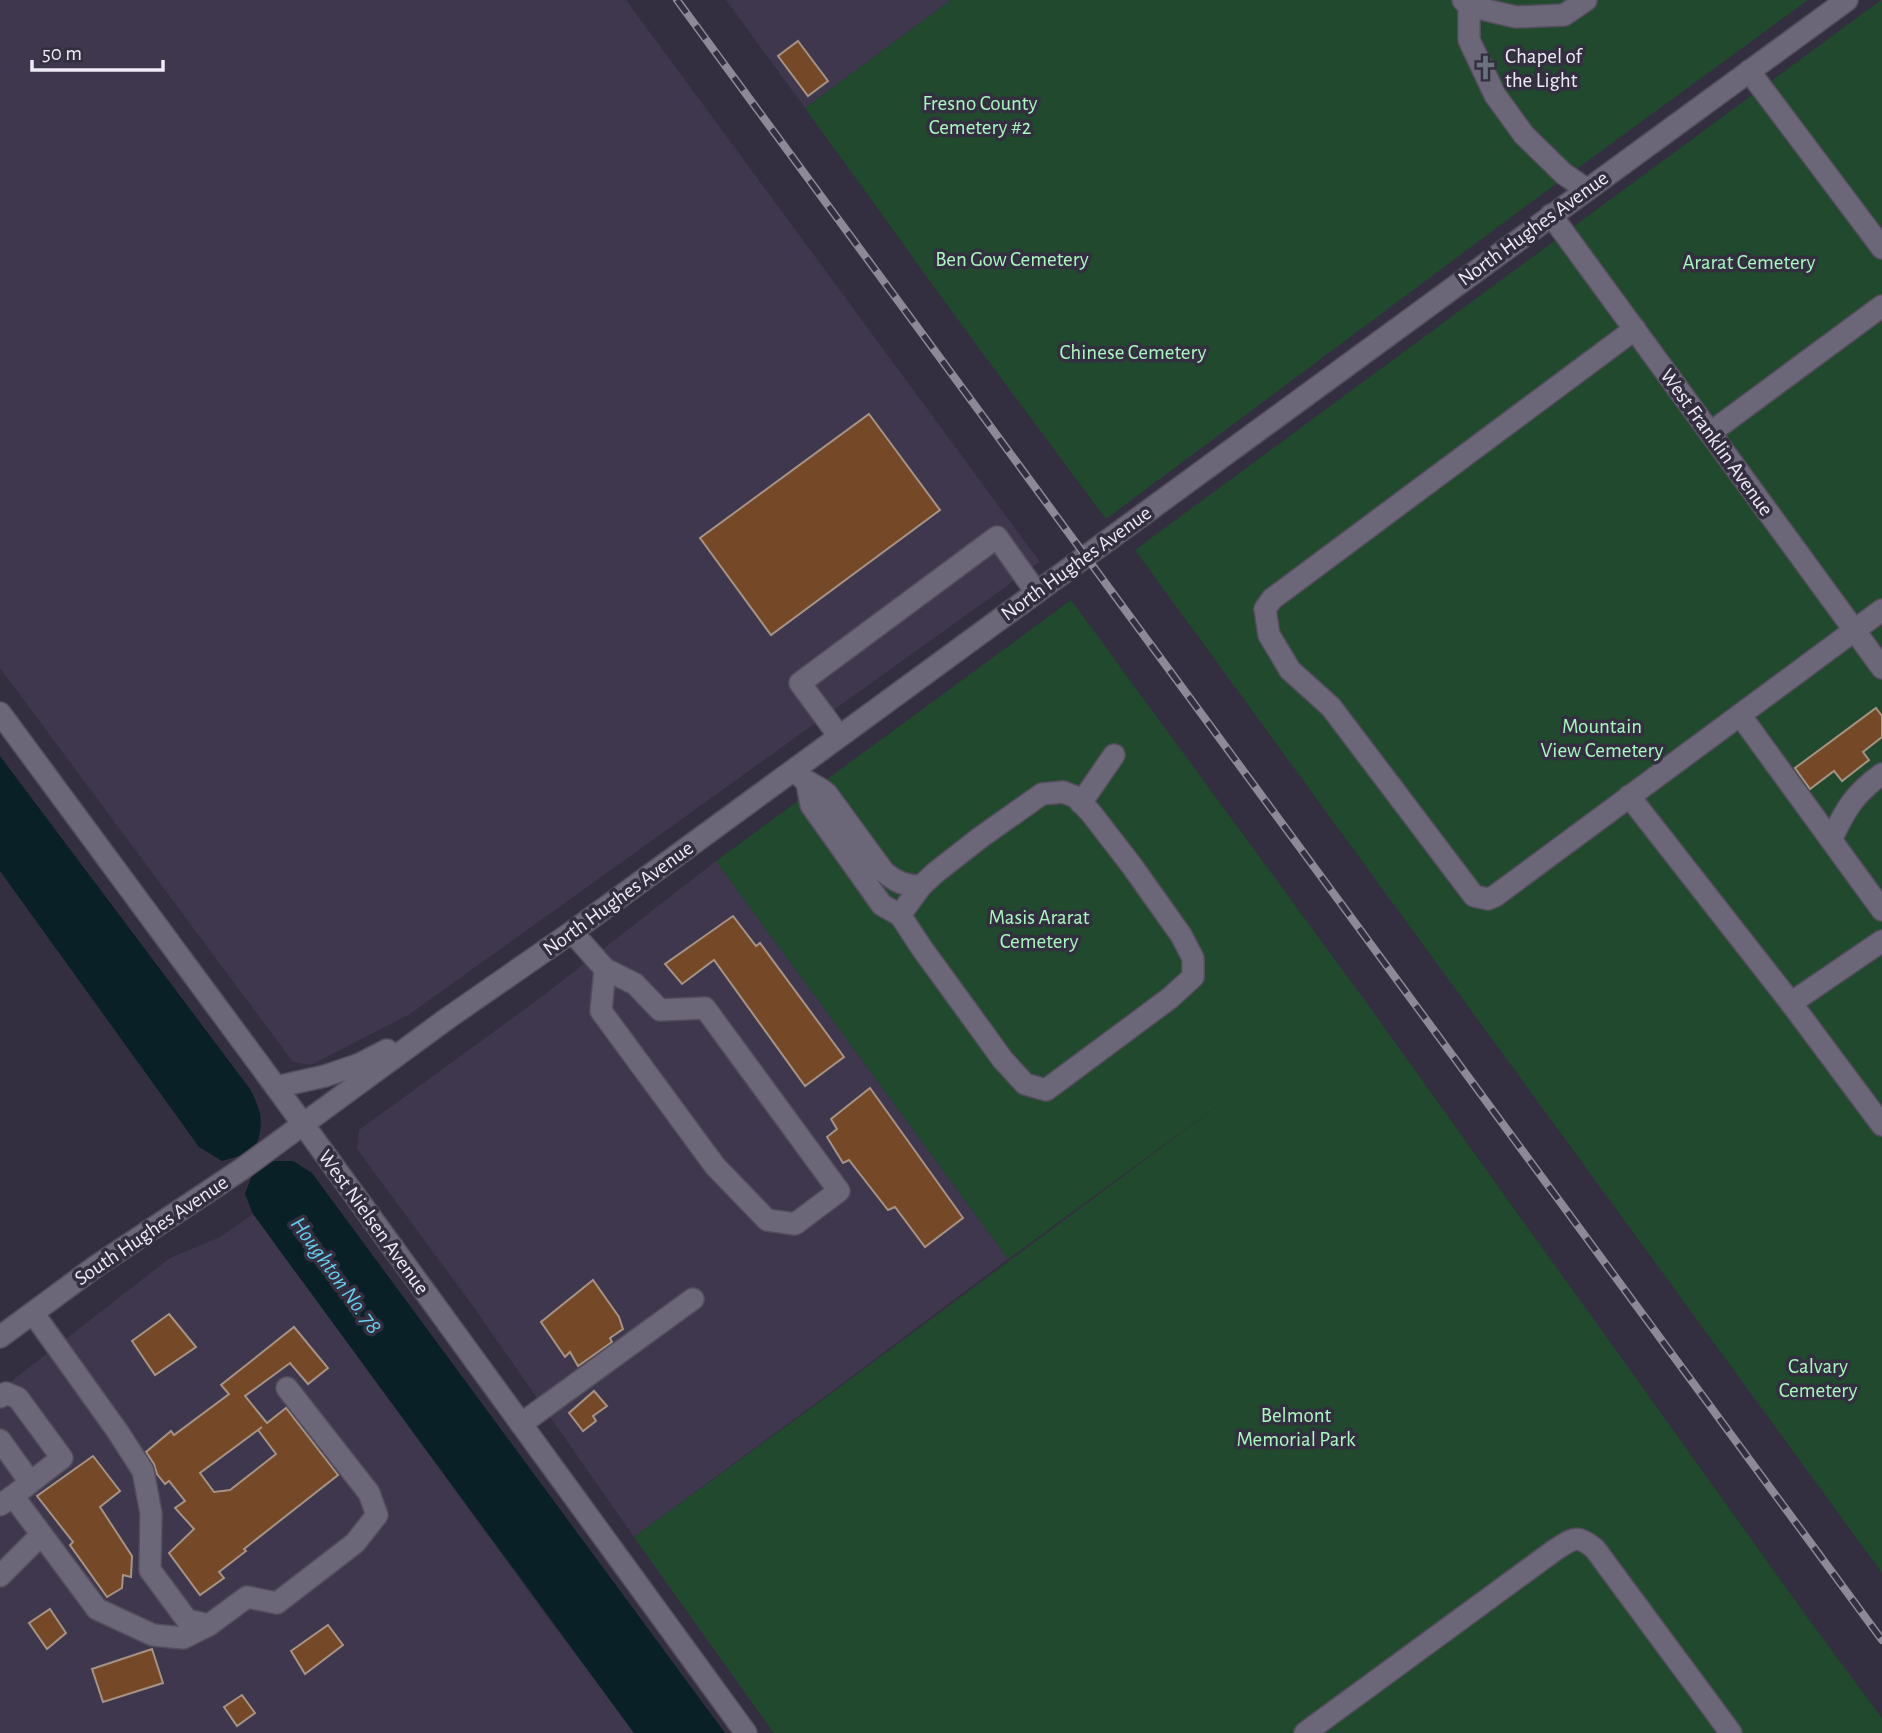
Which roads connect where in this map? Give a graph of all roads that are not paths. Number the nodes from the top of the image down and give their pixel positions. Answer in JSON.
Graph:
{"nodes":[{"id":1,"x":1586,"y":0,"type":"edge"},
{"id":2,"x":1847,"y":0,"type":"edge"},
{"id":3,"x":1466,"y":3,"type":"edge"},
{"id":4,"x":1749,"y":71,"type":"junction"},
{"id":5,"x":1586,"y":190,"type":"junction"},
{"id":6,"x":1552,"y":215,"type":"junction"},
{"id":7,"x":1882,"y":248,"type":"edge"},
{"id":8,"x":1882,"y":306,"type":"edge"},
{"id":9,"x":1635,"y":329,"type":"junction"},
{"id":10,"x":1710,"y":433,"type":"junction"},
{"id":11,"x":1036,"y":592,"type":"junction"},
{"id":12,"x":1882,"y":610,"type":"edge"},
{"id":13,"x":1854,"y":630,"type":"junction"},
{"id":14,"x":1882,"y":668,"type":"edge"},
{"id":15,"x":0,"y":713,"type":"edge"},
{"id":16,"x":1740,"y":715,"type":"junction"},
{"id":17,"x":839,"y":736,"type":"junction"},
{"id":18,"x":1114,"y":755,"type":"dead end"},
{"id":19,"x":1882,"y":774,"type":"edge"},
{"id":20,"x":801,"y":776,"type":"junction"},
{"id":21,"x":1629,"y":796,"type":"junction"},
{"id":22,"x":1082,"y":803,"type":"junction"},
{"id":23,"x":1831,"y":840,"type":"junction"},
{"id":24,"x":921,"y":886,"type":"junction"},
{"id":25,"x":1882,"y":910,"type":"edge"},
{"id":26,"x":901,"y":915,"type":"junction"},
{"id":27,"x":572,"y":932,"type":"junction"},
{"id":28,"x":1882,"y":941,"type":"edge"},
{"id":29,"x":605,"y":969,"type":"junction"},
{"id":30,"x":1791,"y":1003,"type":"junction"},
{"id":31,"x":448,"y":1018,"type":"junction"},
{"id":32,"x":276,"y":1087,"type":"junction"},
{"id":33,"x":1876,"y":1103,"type":"edge"},
{"id":34,"x":303,"y":1124,"type":"junction"},
{"id":35,"x":1882,"y":1125,"type":"edge"},
{"id":36,"x":693,"y":1299,"type":"dead end"},
{"id":37,"x":33,"y":1313,"type":"junction"},
{"id":38,"x":0,"y":1337,"type":"edge"},
{"id":39,"x":287,"y":1388,"type":"dead end"},
{"id":40,"x":0,"y":1397,"type":"edge"},
{"id":41,"x":521,"y":1424,"type":"junction"},
{"id":42,"x":0,"y":1440,"type":"edge"},
{"id":43,"x":30,"y":1482,"type":"junction"},
{"id":44,"x":6,"y":1500,"type":"edge"},
{"id":45,"x":41,"y":1535,"type":"junction"},
{"id":46,"x":0,"y":1576,"type":"edge"},
{"id":47,"x":209,"y":1625,"type":"junction"},
{"id":48,"x":746,"y":1733,"type":"edge"},
{"id":49,"x":1305,"y":1733,"type":"edge"},
{"id":50,"x":1731,"y":1733,"type":"edge"}],
"edges":[{"from":1,"to":3,"type":"street"},
{"from":2,"to":4,"type":"street","name":"North Hughes Avenue"},
{"from":3,"to":5,"type":"street"},
{"from":4,"to":5,"type":"street","name":"North Hughes Avenue"},
{"from":4,"to":7,"type":"street"},
{"from":5,"to":6,"type":"street","name":"North Hughes Avenue"},
{"from":6,"to":9,"type":"street","name":"West Franklin Avenue"},
{"from":6,"to":11,"type":"street","name":"North Hughes Avenue"},
{"from":8,"to":10,"type":"street"},
{"from":9,"to":10,"type":"street","name":"West Franklin Avenue"},
{"from":9,"to":21,"type":"street"},
{"from":10,"to":13,"type":"street","name":"West Franklin Avenue"},
{"from":11,"to":17,"type":"street","name":"North Hughes Avenue"},
{"from":11,"to":17,"type":"street"},
{"from":12,"to":13,"type":"street"},
{"from":13,"to":14,"type":"street","name":"West Franklin Avenue"},
{"from":13,"to":16,"type":"street"},
{"from":15,"to":32,"type":"street","name":"West Nielsen Avenue"},
{"from":16,"to":21,"type":"street"},
{"from":16,"to":23,"type":"street"},
{"from":17,"to":20,"type":"street","name":"North Hughes Avenue"},
{"from":18,"to":22,"type":"street"},
{"from":19,"to":23,"type":"street"},
{"from":20,"to":24,"type":"street"},
{"from":20,"to":26,"type":"street"},
{"from":20,"to":27,"type":"street","name":"North Hughes Avenue"},
{"from":21,"to":30,"type":"street"},
{"from":22,"to":24,"type":"street"},
{"from":22,"to":26,"type":"street"},
{"from":23,"to":25,"type":"street"},
{"from":24,"to":26,"type":"street"},
{"from":27,"to":29,"type":"street"},
{"from":27,"to":31,"type":"street","name":"North Hughes Avenue"},
{"from":28,"to":30,"type":"street"},
{"from":29,"to":29,"type":"street"},
{"from":30,"to":33,"type":"street"},
{"from":31,"to":32,"type":"street"},
{"from":31,"to":34,"type":"street","name":"North Hughes Avenue"},
{"from":32,"to":34,"type":"street","name":"West Nielsen Avenue"},
{"from":33,"to":35,"type":"street"},
{"from":34,"to":37,"type":"street","name":"South Hughes Avenue"},
{"from":34,"to":41,"type":"street","name":"West Nielsen Avenue"},
{"from":36,"to":41,"type":"street"},
{"from":37,"to":38,"type":"street","name":"South Hughes Avenue"},
{"from":37,"to":47,"type":"street"},
{"from":39,"to":47,"type":"street"},
{"from":40,"to":43,"type":"street"},
{"from":41,"to":48,"type":"street","name":"West Nielsen Avenue"},
{"from":42,"to":43,"type":"street"},
{"from":43,"to":44,"type":"street"},
{"from":44,"to":45,"type":"street"},
{"from":45,"to":46,"type":"street"},
{"from":45,"to":47,"type":"street"},
{"from":49,"to":50,"type":"street"}]}
